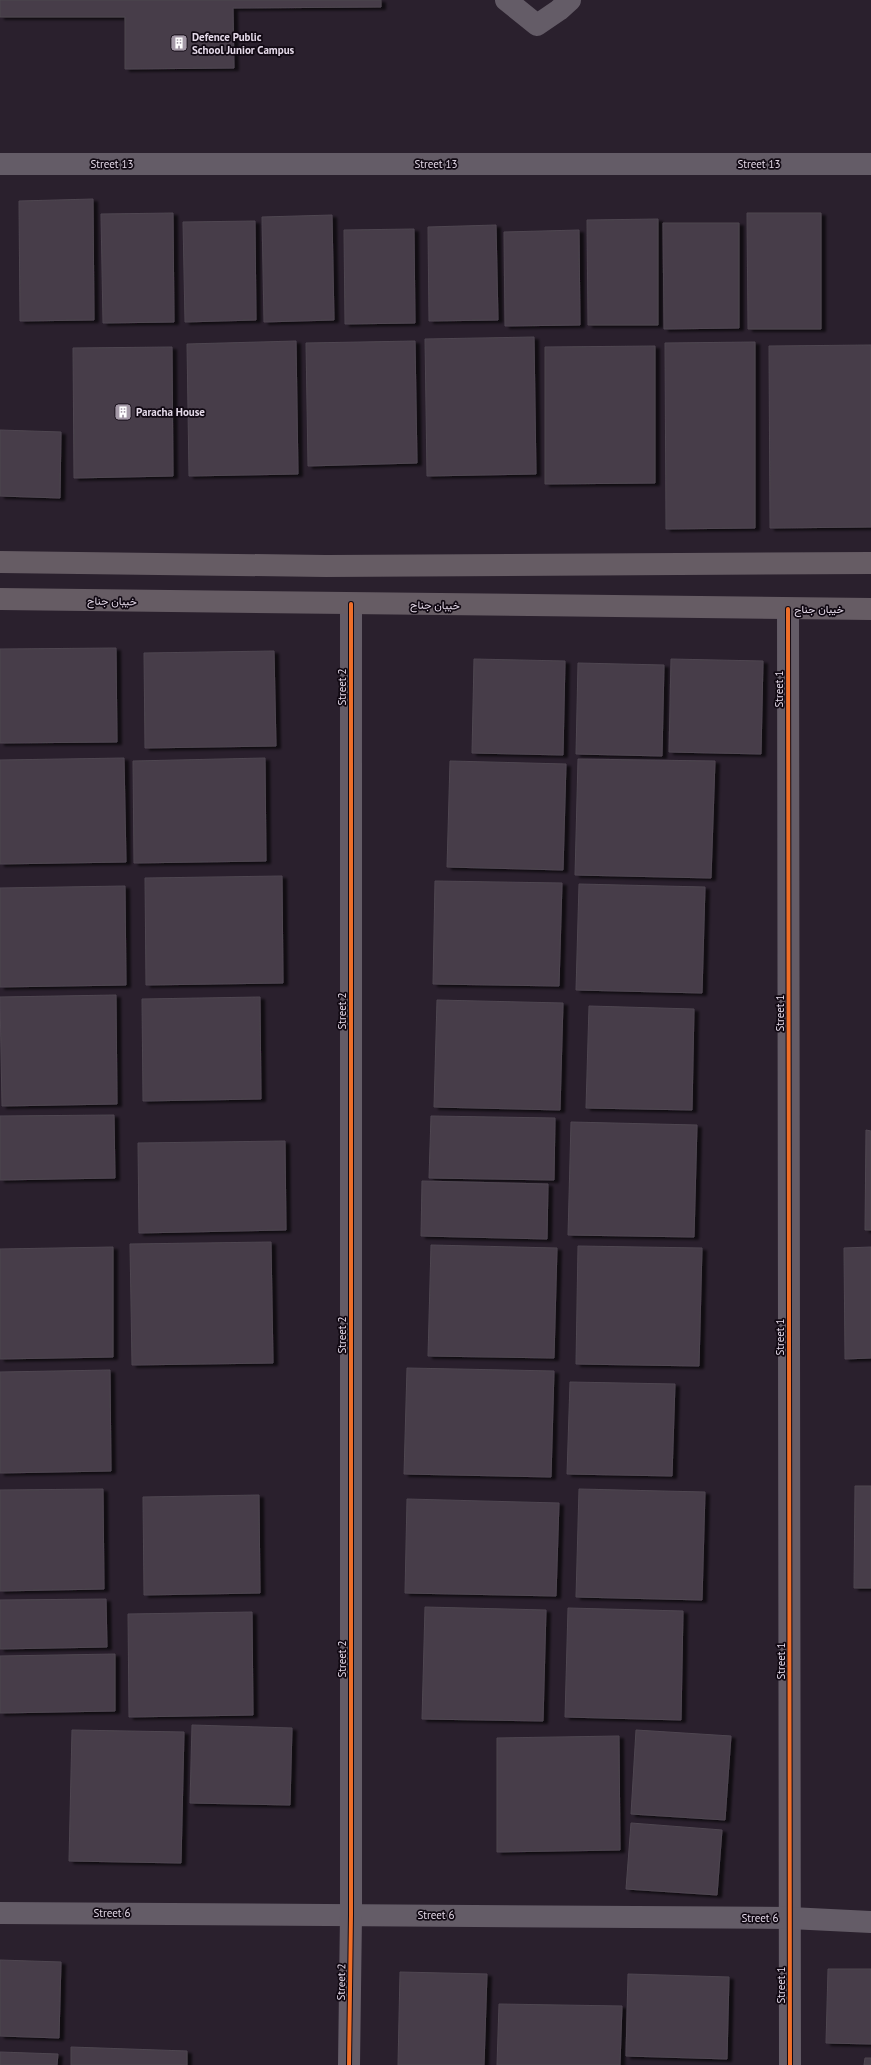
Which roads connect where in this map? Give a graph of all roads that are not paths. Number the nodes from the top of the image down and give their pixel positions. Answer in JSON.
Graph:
{"nodes":[{"id":1,"x":506,"y":0,"type":"edge"},
{"id":2,"x":570,"y":0,"type":"edge"},
{"id":3,"x":0,"y":164,"type":"edge"},
{"id":4,"x":871,"y":164,"type":"edge"},
{"id":5,"x":0,"y":562,"type":"edge"},
{"id":6,"x":871,"y":563,"type":"edge"},
{"id":7,"x":0,"y":599,"type":"edge"},
{"id":8,"x":351,"y":604,"type":"junction"},
{"id":9,"x":788,"y":609,"type":"junction"},
{"id":10,"x":871,"y":609,"type":"edge"},
{"id":11,"x":0,"y":1913,"type":"edge"},
{"id":12,"x":351,"y":1915,"type":"junction"},
{"id":13,"x":790,"y":1918,"type":"junction"},
{"id":14,"x":871,"y":1922,"type":"edge"},
{"id":15,"x":349,"y":2065,"type":"edge"},
{"id":16,"x":790,"y":2065,"type":"edge"}],
"edges":[{"from":1,"to":2,"type":"street"},
{"from":3,"to":4,"type":"street","name":"Street 13"},
{"from":5,"to":6,"type":"main road"},
{"from":7,"to":8,"type":"main road","name":"خیبان جناح"},
{"from":8,"to":9,"type":"main road","name":"خیبان جناح"},
{"from":8,"to":12,"type":"street","name":"Street 2"},
{"from":9,"to":10,"type":"main road","name":"خیبان جناح"},
{"from":9,"to":13,"type":"street","name":"Street 1"},
{"from":11,"to":12,"type":"street","name":"Street 6"},
{"from":12,"to":13,"type":"street","name":"Street 6"},
{"from":12,"to":15,"type":"street","name":"Street 2"},
{"from":13,"to":14,"type":"street","name":"Street 6"},
{"from":13,"to":16,"type":"street","name":"Street 1"}]}
